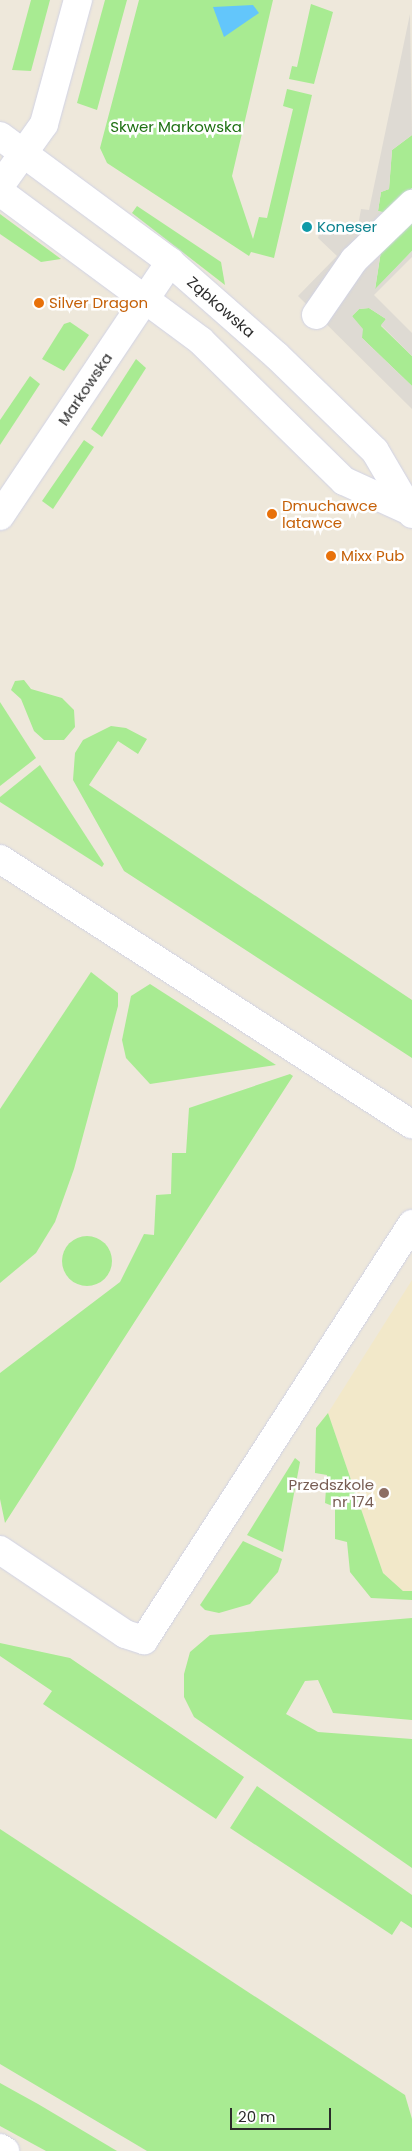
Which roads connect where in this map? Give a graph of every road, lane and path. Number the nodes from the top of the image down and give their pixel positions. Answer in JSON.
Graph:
{"nodes":[{"id":1,"x":78,"y":0,"type":"edge"},
{"id":2,"x":0,"y":136,"type":"edge"},
{"id":3,"x":24,"y":153,"type":"junction"},
{"id":4,"x":0,"y":186,"type":"edge"},
{"id":5,"x":0,"y":192,"type":"edge"},
{"id":6,"x":412,"y":204,"type":"edge"},
{"id":7,"x":170,"y":262,"type":"junction"},
{"id":8,"x":146,"y":297,"type":"junction"},
{"id":9,"x":316,"y":315,"type":"dead end"},
{"id":10,"x":410,"y":512,"type":"edge"},
{"id":11,"x":0,"y":516,"type":"edge"},
{"id":12,"x":0,"y":859,"type":"edge"},
{"id":13,"x":412,"y":1125,"type":"edge"},
{"id":14,"x":412,"y":1224,"type":"edge"},
{"id":15,"x":0,"y":1550,"type":"edge"},
{"id":16,"x":0,"y":2148,"type":"edge"},
{"id":17,"x":5,"y":2151,"type":"edge"}],
"edges":[{"from":1,"to":3,"type":"street"},
{"from":2,"to":3,"type":"street","name":"Ząbkowska"},
{"from":3,"to":4,"type":"street"},
{"from":3,"to":7,"type":"street","name":"Ząbkowska"},
{"from":5,"to":8,"type":"street","name":"Ząbkowska"},
{"from":6,"to":9,"type":"street"},
{"from":7,"to":8,"type":"street","name":"Markowska"},
{"from":7,"to":10,"type":"street","name":"Ząbkowska"},
{"from":8,"to":10,"type":"street","name":"Ząbkowska"},
{"from":8,"to":11,"type":"street","name":"Markowska"},
{"from":12,"to":13,"type":"street"},
{"from":14,"to":15,"type":"street"},
{"from":16,"to":17,"type":"street"}]}
